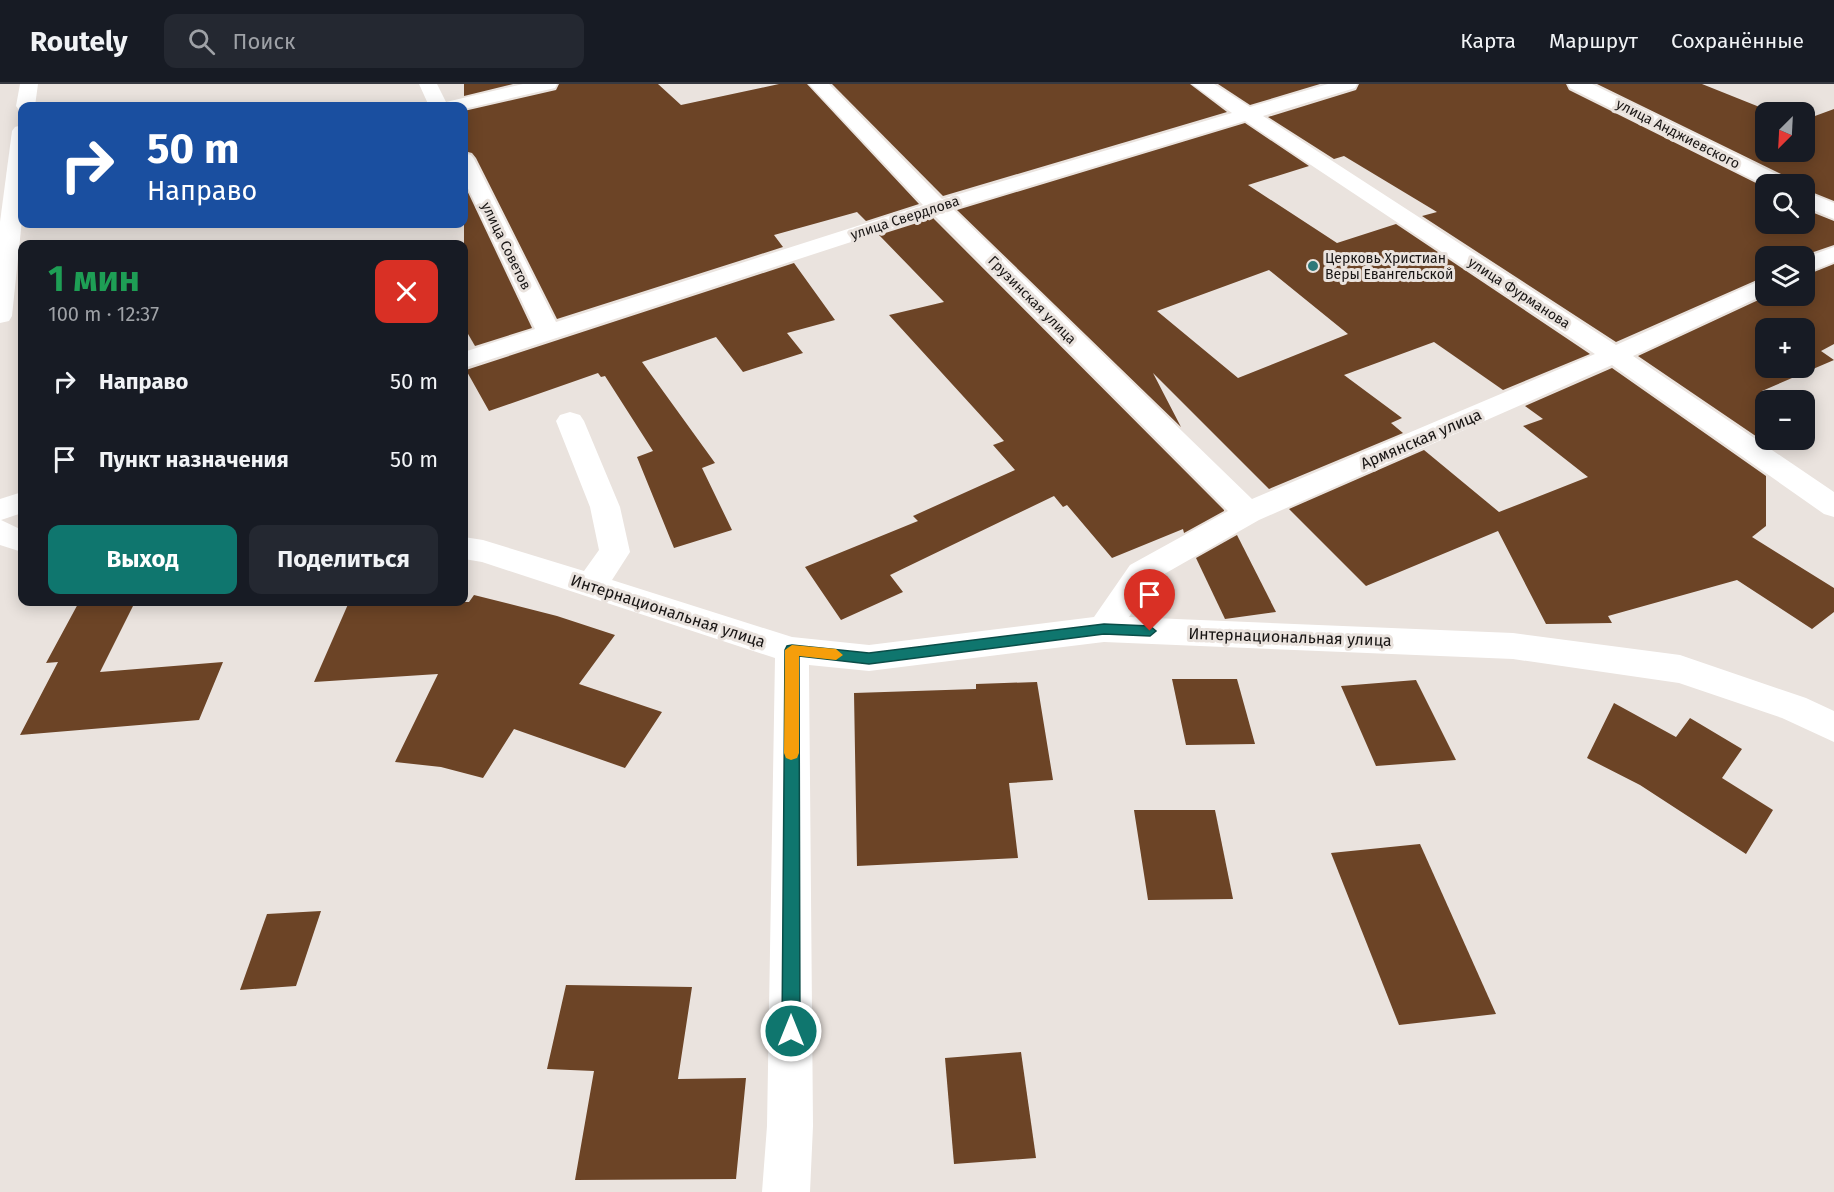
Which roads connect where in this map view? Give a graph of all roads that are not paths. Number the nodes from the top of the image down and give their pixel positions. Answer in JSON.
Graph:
{"nodes":[{"id":1,"x":29,"y":84,"type":"edge"},
{"id":2,"x":428,"y":84,"type":"edge"},
{"id":3,"x":548,"y":84,"type":"edge"},
{"id":4,"x":818,"y":84,"type":"edge"},
{"id":5,"x":1201,"y":84,"type":"edge"},
{"id":6,"x":1348,"y":84,"type":"edge"},
{"id":7,"x":1577,"y":84,"type":"edge"},
{"id":8,"x":27,"y":102,"type":"edge"},
{"id":9,"x":436,"y":102,"type":"edge"},
{"id":10,"x":468,"y":102,"type":"edge"},
{"id":11,"x":1246,"y":114,"type":"junction"},
{"id":12,"x":18,"y":159,"type":"edge"},
{"id":13,"x":468,"y":167,"type":"edge"},
{"id":14,"x":1758,"y":174,"type":"edge"},
{"id":15,"x":1815,"y":203,"type":"edge"},
{"id":16,"x":938,"y":207,"type":"junction"},
{"id":17,"x":11,"y":209,"type":"edge"},
{"id":18,"x":1834,"y":212,"type":"edge"},
{"id":19,"x":1834,"y":254,"type":"edge"},
{"id":20,"x":1815,"y":262,"type":"edge"},
{"id":21,"x":1755,"y":290,"type":"edge"},
{"id":22,"x":0,"y":316,"type":"edge"},
{"id":23,"x":549,"y":332,"type":"junction"},
{"id":24,"x":1614,"y":355,"type":"junction"},
{"id":25,"x":468,"y":359,"type":"edge"},
{"id":26,"x":570,"y":421,"type":"dead end"},
{"id":27,"x":18,"y":503,"type":"edge"},
{"id":28,"x":1834,"y":507,"type":"edge"},
{"id":29,"x":0,"y":510,"type":"edge"},
{"id":30,"x":1248,"y":513,"type":"junction"},
{"id":31,"x":0,"y":531,"type":"edge"},
{"id":32,"x":18,"y":540,"type":"edge"},
{"id":33,"x":468,"y":549,"type":"edge"},
{"id":34,"x":590,"y":586,"type":"junction"},
{"id":35,"x":1104,"y":629,"type":"junction"},
{"id":36,"x":792,"y":650,"type":"junction"},
{"id":37,"x":1834,"y":727,"type":"edge"},
{"id":38,"x":786,"y":1192,"type":"edge"}],
"edges":[{"from":1,"to":8,"type":"street"},
{"from":2,"to":9,"type":"street"},
{"from":3,"to":10,"type":"street"},
{"from":4,"to":16,"type":"street","name":"Грузинская улица"},
{"from":5,"to":11,"type":"street","name":"улица Фурманова"},
{"from":6,"to":11,"type":"street","name":"улица Свердлова"},
{"from":7,"to":14,"type":"street","name":"улица Анджиевского"},
{"from":11,"to":16,"type":"street","name":"улица Свердлова"},
{"from":11,"to":24,"type":"street","name":"улица Фурманова"},
{"from":12,"to":17,"type":"street"},
{"from":13,"to":23,"type":"street","name":"улица Советов"},
{"from":15,"to":18,"type":"street"},
{"from":16,"to":23,"type":"street","name":"улица Свердлова"},
{"from":16,"to":30,"type":"street","name":"Грузинская улица"},
{"from":17,"to":22,"type":"street"},
{"from":19,"to":20,"type":"street"},
{"from":21,"to":24,"type":"street","name":"Армянская улица"},
{"from":23,"to":25,"type":"street","name":"улица Свердлова"},
{"from":24,"to":28,"type":"street","name":"улица Фурманова"},
{"from":24,"to":30,"type":"street","name":"Армянская улица"},
{"from":26,"to":34,"type":"street"},
{"from":27,"to":29,"type":"street"},
{"from":30,"to":35,"type":"street","name":"Армянская улица"},
{"from":31,"to":32,"type":"street"},
{"from":33,"to":34,"type":"street","name":"Интернациональная улица"},
{"from":34,"to":36,"type":"street","name":"Интернациональная улица"},
{"from":35,"to":36,"type":"street","name":"Интернациональная улица"},
{"from":35,"to":37,"type":"street","name":"Интернациональная улица"},
{"from":36,"to":38,"type":"street"}]}
